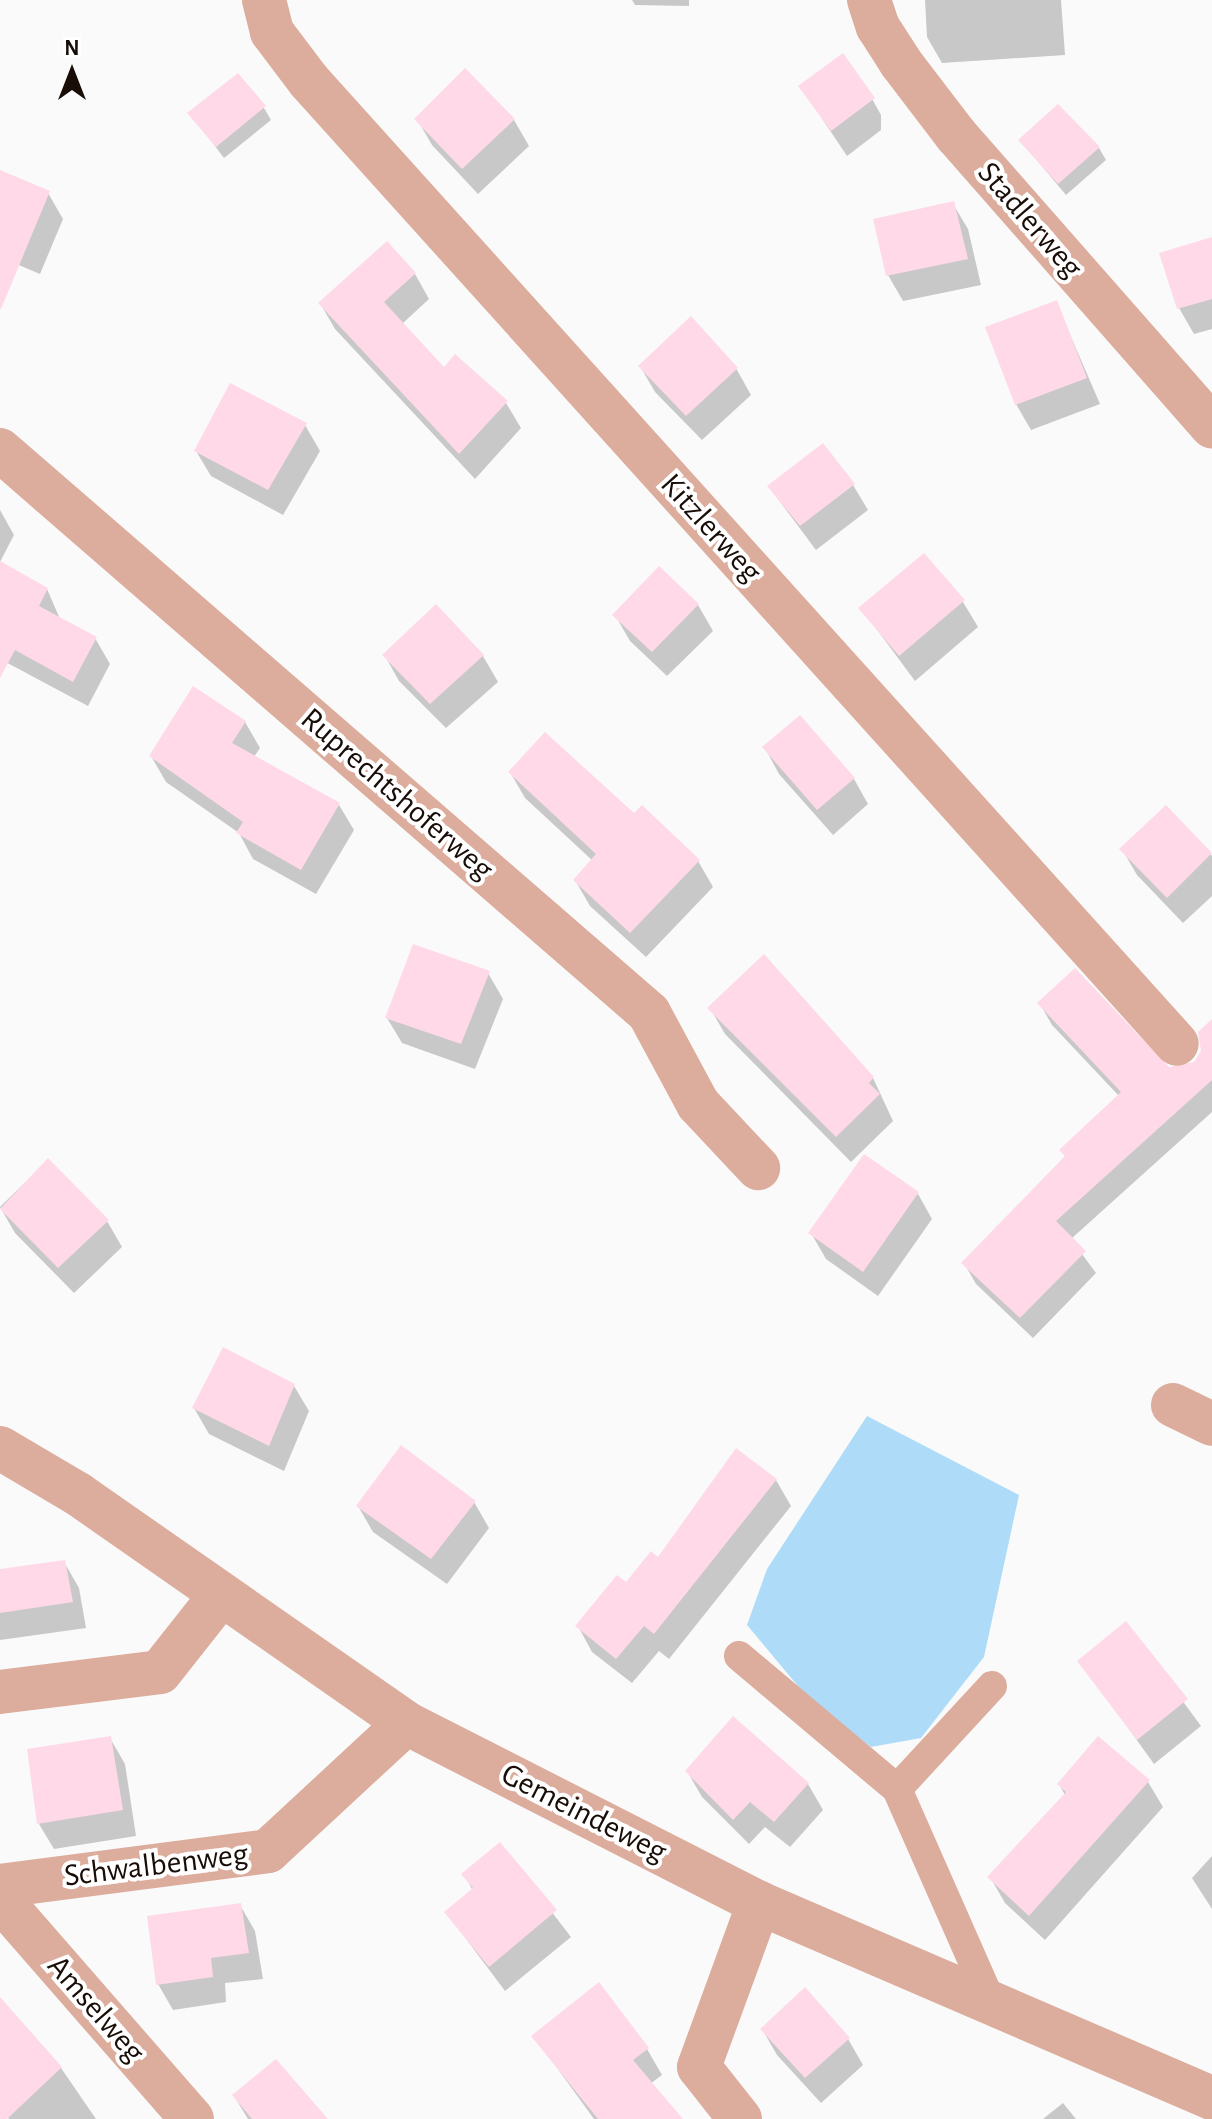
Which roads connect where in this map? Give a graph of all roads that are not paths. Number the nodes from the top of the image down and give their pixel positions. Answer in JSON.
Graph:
{"nodes":[{"id":1,"x":264,"y":0,"type":"edge"},
{"id":2,"x":869,"y":0,"type":"edge"},
{"id":3,"x":1212,"y":426,"type":"edge"},
{"id":4,"x":0,"y":450,"type":"edge"},
{"id":5,"x":1177,"y":1044,"type":"dead end"},
{"id":6,"x":758,"y":1168,"type":"dead end"},
{"id":7,"x":1173,"y":1405,"type":"dead end"},
{"id":8,"x":1212,"y":1424,"type":"edge"},
{"id":9,"x":0,"y":1448,"type":"edge"},
{"id":10,"x":220,"y":1596,"type":"junction"},
{"id":11,"x":739,"y":1656,"type":"dead end"},
{"id":12,"x":992,"y":1686,"type":"dead end"},
{"id":13,"x":0,"y":1692,"type":"edge"},
{"id":14,"x":406,"y":1723,"type":"junction"},
{"id":15,"x":897,"y":1789,"type":"junction"},
{"id":16,"x":0,"y":1886,"type":"edge"},
{"id":17,"x":0,"y":1899,"type":"edge"},
{"id":18,"x":759,"y":1903,"type":"junction"},
{"id":19,"x":991,"y":2002,"type":"junction"},
{"id":20,"x":1212,"y":2098,"type":"edge"},
{"id":21,"x":192,"y":2119,"type":"edge"},
{"id":22,"x":740,"y":2119,"type":"edge"}],
"edges":[{"from":1,"to":5,"type":"street","name":"Kitzlerweg"},
{"from":2,"to":3,"type":"street","name":"Stadlerweg"},
{"from":4,"to":6,"type":"street","name":"Ruprechtshoferweg"},
{"from":7,"to":8,"type":"street"},
{"from":9,"to":10,"type":"street","name":"Gemeindeweg"},
{"from":10,"to":13,"type":"street"},
{"from":10,"to":14,"type":"street","name":"Gemeindeweg"},
{"from":11,"to":15,"type":"lane"},
{"from":12,"to":15,"type":"lane"},
{"from":14,"to":16,"type":"street","name":"Schwalbenweg"},
{"from":14,"to":18,"type":"street","name":"Gemeindeweg"},
{"from":15,"to":19,"type":"lane"},
{"from":17,"to":21,"type":"street","name":"Amselweg"},
{"from":18,"to":19,"type":"street","name":"Gemeindeweg"},
{"from":18,"to":22,"type":"street"},
{"from":19,"to":20,"type":"street","name":"Gemeindeweg"}]}
